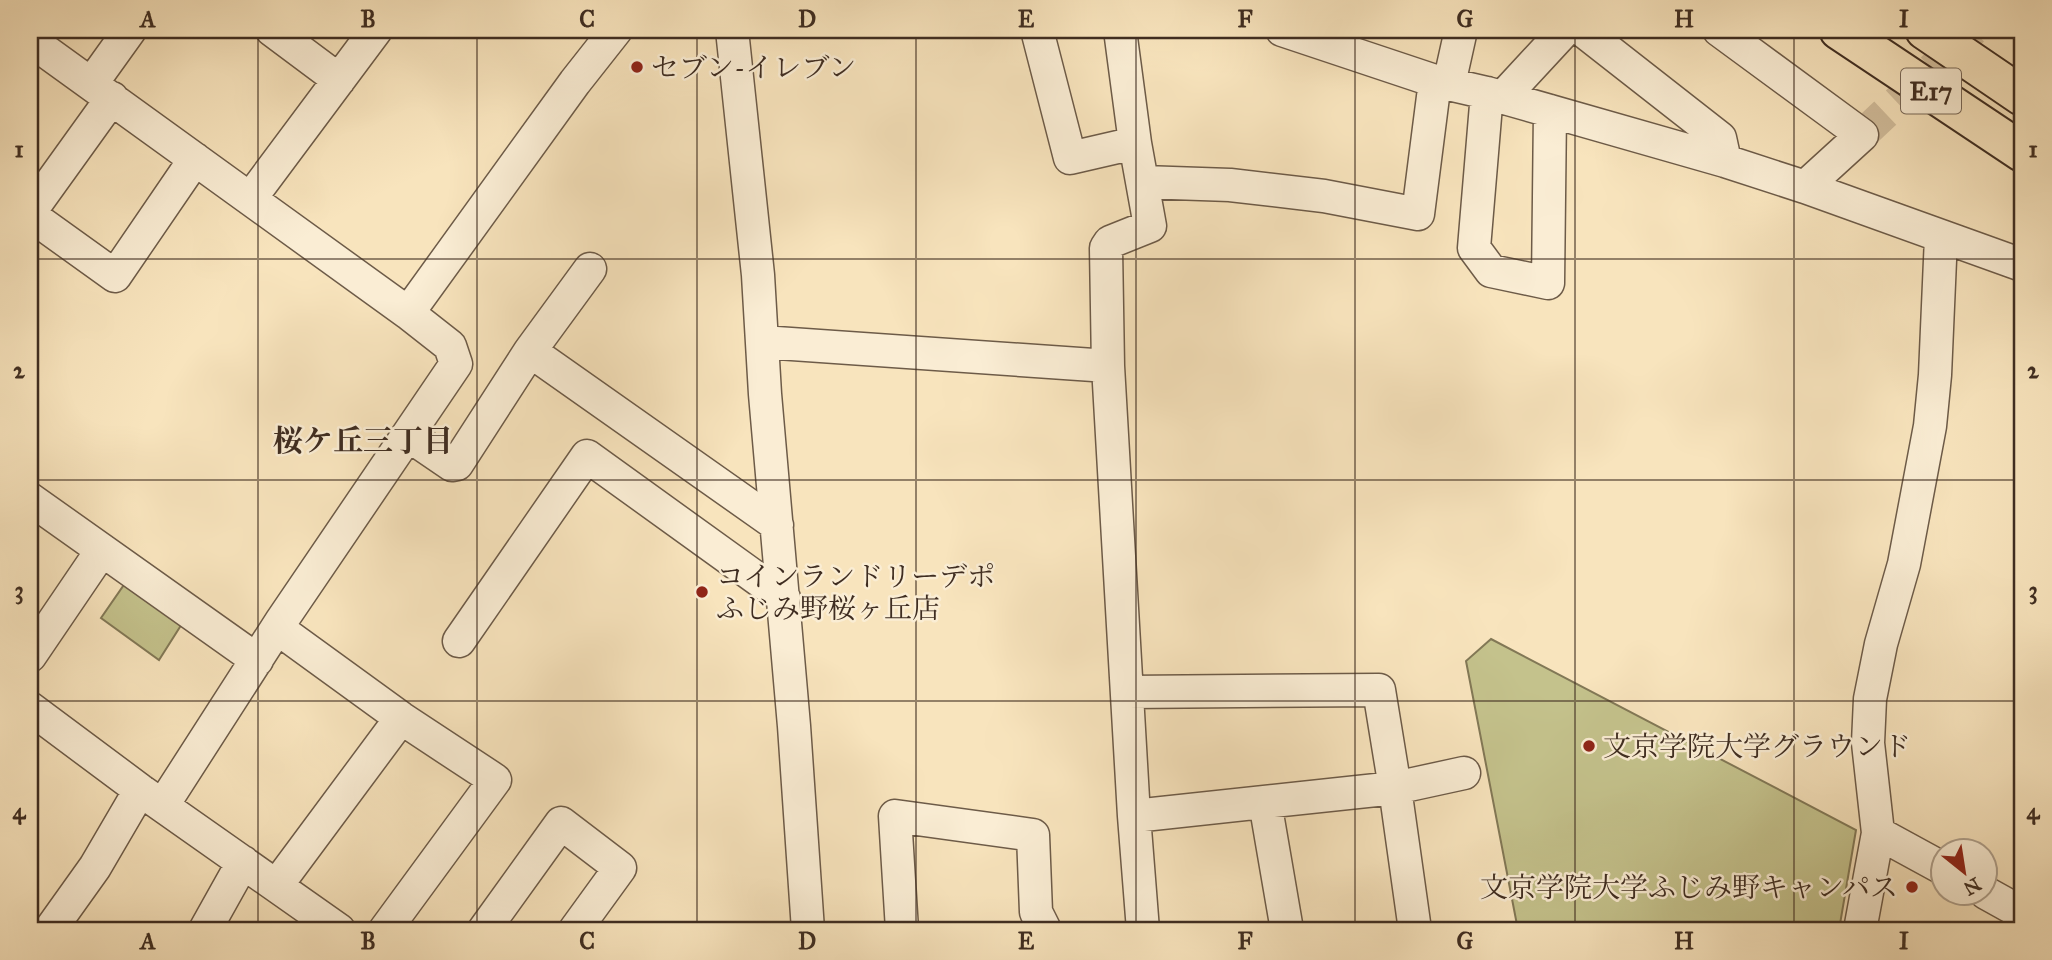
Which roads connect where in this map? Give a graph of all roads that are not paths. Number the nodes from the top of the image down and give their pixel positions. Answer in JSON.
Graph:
{"nodes":[{"id":1,"x":130,"y":30,"type":"edge"},
{"id":2,"x":272,"y":30,"type":"edge"},
{"id":3,"x":376,"y":30,"type":"edge"},
{"id":4,"x":616,"y":30,"type":"edge"},
{"id":5,"x":732,"y":30,"type":"edge"},
{"id":6,"x":1037,"y":30,"type":"edge"},
{"id":7,"x":1120,"y":30,"type":"edge"},
{"id":8,"x":1282,"y":30,"type":"edge"},
{"id":9,"x":1461,"y":30,"type":"edge"},
{"id":10,"x":1565,"y":30,"type":"edge"},
{"id":11,"x":1582,"y":30,"type":"edge"},
{"id":12,"x":1719,"y":30,"type":"edge"},
{"id":13,"x":1839,"y":30,"type":"edge"},
{"id":14,"x":1925,"y":30,"type":"edge"},
{"id":15,"x":30,"y":40,"type":"edge"},
{"id":16,"x":339,"y":80,"type":"junction"},
{"id":17,"x":1442,"y":82,"type":"junction"},
{"id":18,"x":102,"y":90,"type":"junction"},
{"id":19,"x":1494,"y":95,"type":"junction"},
{"id":20,"x":2022,"y":96,"type":"edge"},
{"id":21,"x":1550,"y":111,"type":"junction"},
{"id":22,"x":1135,"y":143,"type":"junction"},
{"id":23,"x":2022,"y":152,"type":"edge"},
{"id":24,"x":195,"y":159,"type":"junction"},
{"id":25,"x":1725,"y":161,"type":"junction"},
{"id":26,"x":1143,"y":182,"type":"junction"},
{"id":27,"x":1805,"y":187,"type":"junction"},
{"id":28,"x":250,"y":199,"type":"junction"},
{"id":29,"x":30,"y":214,"type":"edge"},
{"id":30,"x":1941,"y":237,"type":"junction"},
{"id":31,"x":2022,"y":265,"type":"edge"},
{"id":32,"x":590,"y":269,"type":"dead end"},
{"id":33,"x":408,"y":313,"type":"junction"},
{"id":34,"x":762,"y":342,"type":"junction"},
{"id":35,"x":530,"y":351,"type":"junction"},
{"id":36,"x":1108,"y":366,"type":"junction"},
{"id":37,"x":408,"y":435,"type":"junction"},
{"id":38,"x":30,"y":499,"type":"edge"},
{"id":39,"x":777,"y":525,"type":"junction"},
{"id":40,"x":102,"y":550,"type":"junction"},
{"id":41,"x":784,"y":598,"type":"junction"},
{"id":42,"x":277,"y":628,"type":"junction"},
{"id":43,"x":459,"y":641,"type":"dead end"},
{"id":44,"x":30,"y":656,"type":"edge"},
{"id":45,"x":257,"y":660,"type":"junction"},
{"id":46,"x":1128,"y":692,"type":"junction"},
{"id":47,"x":30,"y":708,"type":"edge"},
{"id":48,"x":401,"y":718,"type":"junction"},
{"id":49,"x":1464,"y":773,"type":"dead end"},
{"id":50,"x":1395,"y":788,"type":"junction"},
{"id":51,"x":151,"y":798,"type":"junction"},
{"id":52,"x":1265,"y":802,"type":"junction"},
{"id":53,"x":1134,"y":816,"type":"junction"},
{"id":54,"x":1878,"y":833,"type":"junction"},
{"id":55,"x":1930,"y":861,"type":"edge"},
{"id":56,"x":243,"y":862,"type":"junction"},
{"id":57,"x":277,"y":885,"type":"junction"},
{"id":58,"x":2000,"y":900,"type":"edge"},
{"id":59,"x":2022,"y":913,"type":"edge"},
{"id":60,"x":50,"y":930,"type":"edge"},
{"id":61,"x":205,"y":930,"type":"edge"},
{"id":62,"x":339,"y":930,"type":"edge"},
{"id":63,"x":385,"y":930,"type":"edge"},
{"id":64,"x":484,"y":930,"type":"edge"},
{"id":65,"x":575,"y":930,"type":"edge"},
{"id":66,"x":808,"y":930,"type":"edge"},
{"id":67,"x":902,"y":930,"type":"edge"},
{"id":68,"x":1045,"y":930,"type":"edge"},
{"id":69,"x":1143,"y":930,"type":"edge"},
{"id":70,"x":1287,"y":930,"type":"edge"},
{"id":71,"x":1415,"y":930,"type":"edge"},
{"id":72,"x":1860,"y":930,"type":"edge"}],
"edges":[{"from":1,"to":18,"type":"street"},
{"from":2,"to":16,"type":"street"},
{"from":3,"to":16,"type":"street"},
{"from":4,"to":33,"type":"street"},
{"from":5,"to":34,"type":"street"},
{"from":6,"to":22,"type":"street"},
{"from":7,"to":22,"type":"street"},
{"from":8,"to":17,"type":"street"},
{"from":9,"to":17,"type":"street"},
{"from":10,"to":19,"type":"street"},
{"from":11,"to":25,"type":"street"},
{"from":12,"to":27,"type":"street"},
{"from":13,"to":23,"type":"highway","number":"E17"},
{"from":14,"to":20,"type":"highway","number":"E17"},
{"from":15,"to":18,"type":"street"},
{"from":16,"to":28,"type":"street"},
{"from":17,"to":19,"type":"street"},
{"from":17,"to":26,"type":"street"},
{"from":18,"to":24,"type":"street"},
{"from":18,"to":29,"type":"street"},
{"from":19,"to":21,"type":"street"},
{"from":19,"to":21,"type":"street"},
{"from":21,"to":25,"type":"street"},
{"from":22,"to":26,"type":"street"},
{"from":24,"to":28,"type":"street"},
{"from":24,"to":29,"type":"street"},
{"from":25,"to":27,"type":"street"},
{"from":26,"to":36,"type":"street"},
{"from":27,"to":30,"type":"street"},
{"from":28,"to":33,"type":"street"},
{"from":30,"to":31,"type":"street"},
{"from":30,"to":54,"type":"street"},
{"from":32,"to":35,"type":"street"},
{"from":33,"to":37,"type":"street"},
{"from":34,"to":36,"type":"street"},
{"from":34,"to":39,"type":"street"},
{"from":35,"to":37,"type":"street"},
{"from":35,"to":39,"type":"street"},
{"from":36,"to":46,"type":"street"},
{"from":37,"to":42,"type":"street"},
{"from":38,"to":40,"type":"street"},
{"from":39,"to":41,"type":"street"},
{"from":40,"to":44,"type":"street"},
{"from":40,"to":45,"type":"street"},
{"from":41,"to":43,"type":"street"},
{"from":41,"to":66,"type":"street"},
{"from":42,"to":45,"type":"street"},
{"from":42,"to":48,"type":"street"},
{"from":45,"to":51,"type":"street"},
{"from":46,"to":50,"type":"street"},
{"from":46,"to":53,"type":"street"},
{"from":47,"to":51,"type":"street"},
{"from":48,"to":57,"type":"street"},
{"from":48,"to":63,"type":"street"},
{"from":49,"to":50,"type":"street"},
{"from":50,"to":52,"type":"street"},
{"from":50,"to":71,"type":"street"},
{"from":51,"to":56,"type":"street"},
{"from":51,"to":60,"type":"street"},
{"from":52,"to":53,"type":"street"},
{"from":52,"to":70,"type":"street"},
{"from":53,"to":69,"type":"street"},
{"from":54,"to":55,"type":"street"},
{"from":54,"to":72,"type":"street"},
{"from":56,"to":57,"type":"street"},
{"from":56,"to":61,"type":"street"},
{"from":57,"to":62,"type":"street"},
{"from":58,"to":59,"type":"street"},
{"from":64,"to":65,"type":"street"},
{"from":67,"to":68,"type":"street"}]}
